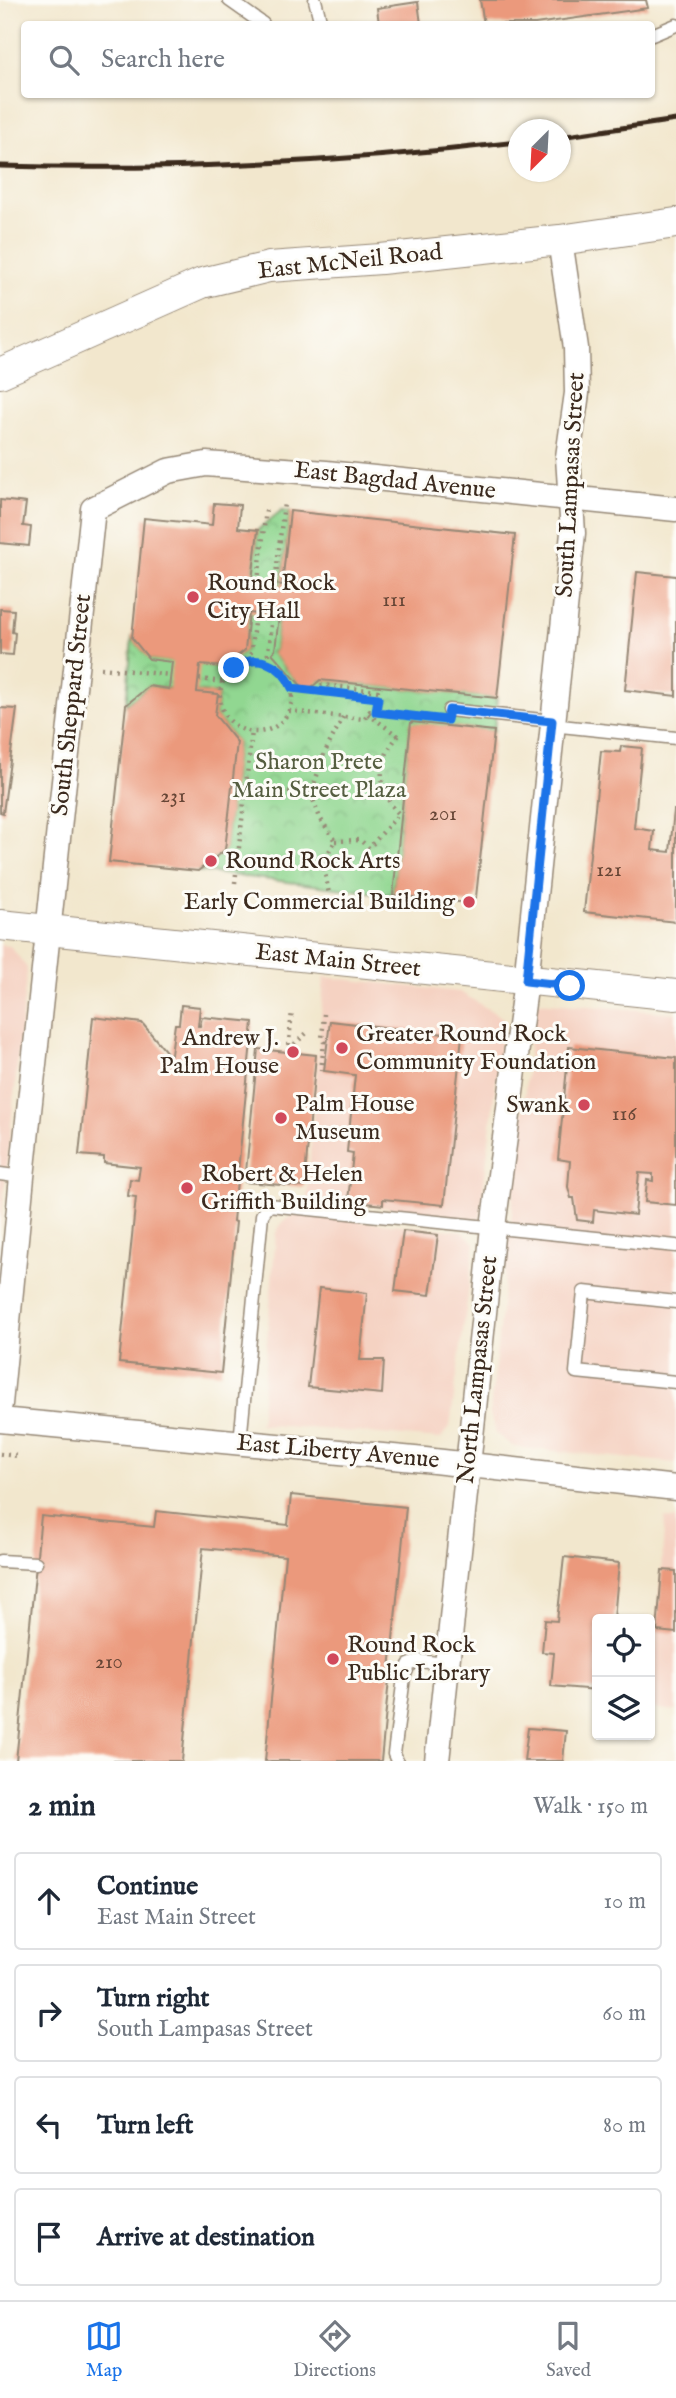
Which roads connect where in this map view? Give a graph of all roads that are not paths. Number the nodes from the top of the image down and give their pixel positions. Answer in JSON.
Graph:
{"nodes":[{"id":1,"x":229,"y":0,"type":"edge"},
{"id":2,"x":315,"y":0,"type":"edge"},
{"id":3,"x":259,"y":21,"type":"edge"},
{"id":4,"x":320,"y":21,"type":"edge"},
{"id":5,"x":676,"y":25,"type":"edge"},
{"id":6,"x":655,"y":34,"type":"edge"},
{"id":7,"x":676,"y":223,"type":"edge"},
{"id":8,"x":560,"y":240,"type":"junction"},
{"id":9,"x":0,"y":373,"type":"edge"},
{"id":10,"x":120,"y":495,"type":"joint"},
{"id":11,"x":572,"y":498,"type":"junction"},
{"id":12,"x":676,"y":509,"type":"edge"},
{"id":13,"x":449,"y":710,"type":"road end"},
{"id":14,"x":551,"y":723,"type":"junction"},
{"id":15,"x":676,"y":738,"type":"edge"},
{"id":16,"x":0,"y":925,"type":"edge"},
{"id":17,"x":48,"y":930,"type":"junction"},
{"id":18,"x":526,"y":981,"type":"junction"},
{"id":19,"x":676,"y":995,"type":"edge"},
{"id":20,"x":11,"y":1175,"type":"edge"},
{"id":21,"x":493,"y":1227,"type":"junction"},
{"id":22,"x":676,"y":1246,"type":"edge"},
{"id":23,"x":676,"y":1302,"type":"edge"},
{"id":24,"x":676,"y":1382,"type":"edge"},
{"id":25,"x":0,"y":1404,"type":"edge"},
{"id":26,"x":0,"y":1420,"type":"edge"},
{"id":27,"x":240,"y":1442,"type":"junction"},
{"id":28,"x":468,"y":1464,"type":"junction"},
{"id":29,"x":676,"y":1488,"type":"edge"},
{"id":30,"x":0,"y":1561,"type":"edge"},
{"id":31,"x":36,"y":1563,"type":"dead end"},
{"id":32,"x":447,"y":1664,"type":"junction"},
{"id":33,"x":397,"y":1761,"type":"edge"},
{"id":34,"x":438,"y":1761,"type":"edge"}],
"edges":[{"from":1,"to":3,"type":"lane"},
{"from":2,"to":4,"type":"lane"},
{"from":5,"to":6,"type":"lane"},
{"from":7,"to":8,"type":"street","name":"East McNeil Road"},
{"from":8,"to":9,"type":"street","name":"East McNeil Road"},
{"from":8,"to":11,"type":"street","name":"South Lampasas Street"},
{"from":10,"to":11,"type":"street","name":"East Bagdad Avenue"},
{"from":10,"to":17,"type":"street","name":"South Sheppard Street"},
{"from":11,"to":12,"type":"street","name":"East Bagdad Avenue"},
{"from":11,"to":14,"type":"street","name":"South Lampasas Street"},
{"from":13,"to":14,"type":"lane"},
{"from":14,"to":15,"type":"lane"},
{"from":14,"to":18,"type":"street","name":"South Lampasas Street"},
{"from":16,"to":17,"type":"street","name":"East Main Street"},
{"from":17,"to":18,"type":"street","name":"East Main Street"},
{"from":17,"to":20,"type":"street"},
{"from":18,"to":19,"type":"street","name":"East Main Street"},
{"from":18,"to":21,"type":"street","name":"North Lampasas Street"},
{"from":20,"to":25,"type":"street"},
{"from":21,"to":22,"type":"lane"},
{"from":21,"to":27,"type":"lane"},
{"from":21,"to":28,"type":"street","name":"North Lampasas Street"},
{"from":23,"to":24,"type":"lane"},
{"from":26,"to":27,"type":"street","name":"East Liberty Avenue"},
{"from":27,"to":28,"type":"street","name":"East Liberty Avenue"},
{"from":28,"to":29,"type":"street","name":"East Liberty Avenue"},
{"from":28,"to":32,"type":"street","name":"North Lampasas Street"},
{"from":30,"to":31,"type":"lane"},
{"from":32,"to":33,"type":"lane"},
{"from":32,"to":34,"type":"street","name":"North Lampasas Street"}]}
